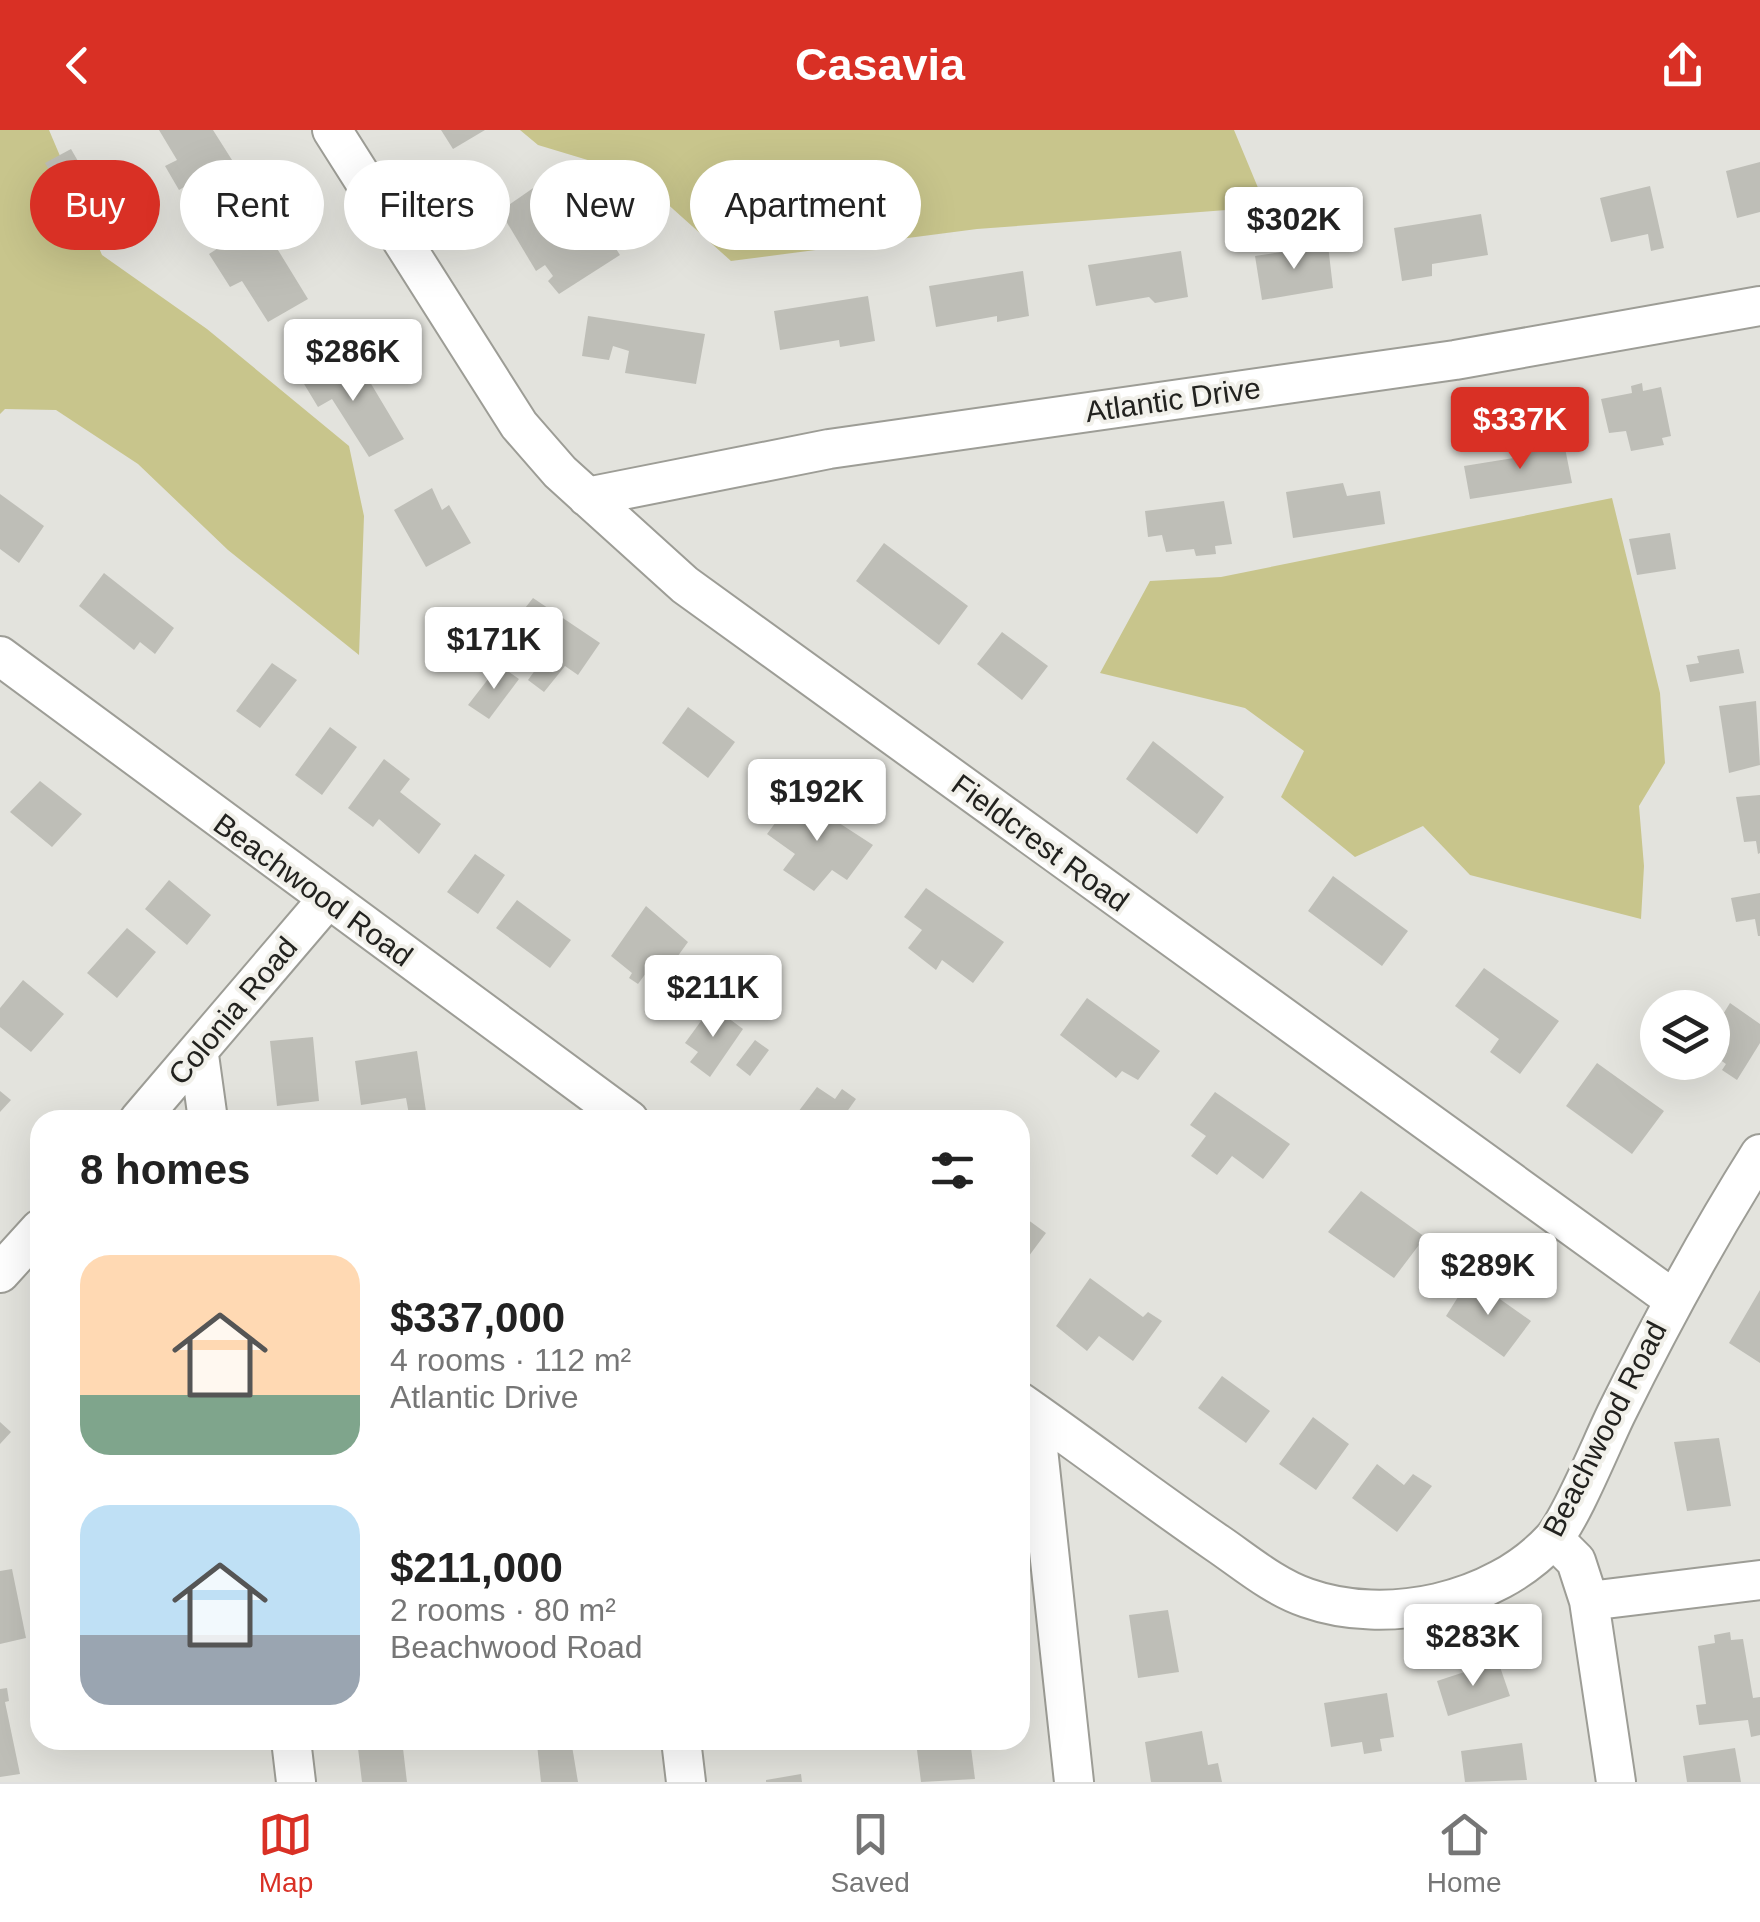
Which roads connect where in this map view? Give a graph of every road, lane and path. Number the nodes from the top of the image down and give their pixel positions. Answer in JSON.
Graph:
{"nodes":[{"id":1,"x":332,"y":130,"type":"edge"},
{"id":2,"x":1760,"y":306,"type":"edge"},
{"id":3,"x":587,"y":497,"type":"junction"},
{"id":4,"x":7,"y":674,"type":"edge"},
{"id":5,"x":326,"y":901,"type":"junction"},
{"id":6,"x":198,"y":1054,"type":"junction"},
{"id":7,"x":148,"y":1110,"type":"edge"},
{"id":8,"x":206,"y":1110,"type":"edge"},
{"id":9,"x":609,"y":1110,"type":"edge"},
{"id":10,"x":1760,"y":1154,"type":"edge"},
{"id":11,"x":30,"y":1240,"type":"edge"},
{"id":12,"x":0,"y":1273,"type":"edge"},
{"id":13,"x":1672,"y":1299,"type":"junction"},
{"id":14,"x":1030,"y":1409,"type":"edge"},
{"id":15,"x":1030,"y":1431,"type":"edge"},
{"id":16,"x":1554,"y":1539,"type":"junction"},
{"id":17,"x":1760,"y":1580,"type":"edge"},
{"id":18,"x":1588,"y":1600,"type":"junction"},
{"id":19,"x":292,"y":1750,"type":"edge"},
{"id":20,"x":682,"y":1750,"type":"edge"},
{"id":21,"x":296,"y":1782,"type":"edge"},
{"id":22,"x":686,"y":1782,"type":"edge"},
{"id":23,"x":1074,"y":1782,"type":"edge"},
{"id":24,"x":1616,"y":1782,"type":"edge"}],
"edges":[{"from":1,"to":3,"type":"street","name":"Fieldcrest Road"},
{"from":2,"to":3,"type":"street","name":"Atlantic Drive"},
{"from":3,"to":13,"type":"street","name":"Fieldcrest Road"},
{"from":4,"to":5,"type":"street","name":"Beachwood Road"},
{"from":5,"to":6,"type":"street","name":"Colonia Road"},
{"from":5,"to":9,"type":"street","name":"Beachwood Road"},
{"from":6,"to":7,"type":"street","name":"Colonia Road"},
{"from":6,"to":8,"type":"street"},
{"from":10,"to":13,"type":"street","name":"Beachwood Road"},
{"from":11,"to":12,"type":"street"},
{"from":13,"to":16,"type":"street","name":"Beachwood Road"},
{"from":14,"to":16,"type":"street","name":"Beachwood Road"},
{"from":15,"to":23,"type":"street"},
{"from":16,"to":18,"type":"street"},
{"from":17,"to":18,"type":"street"},
{"from":18,"to":24,"type":"street"},
{"from":19,"to":21,"type":"street"},
{"from":20,"to":22,"type":"street"}]}
